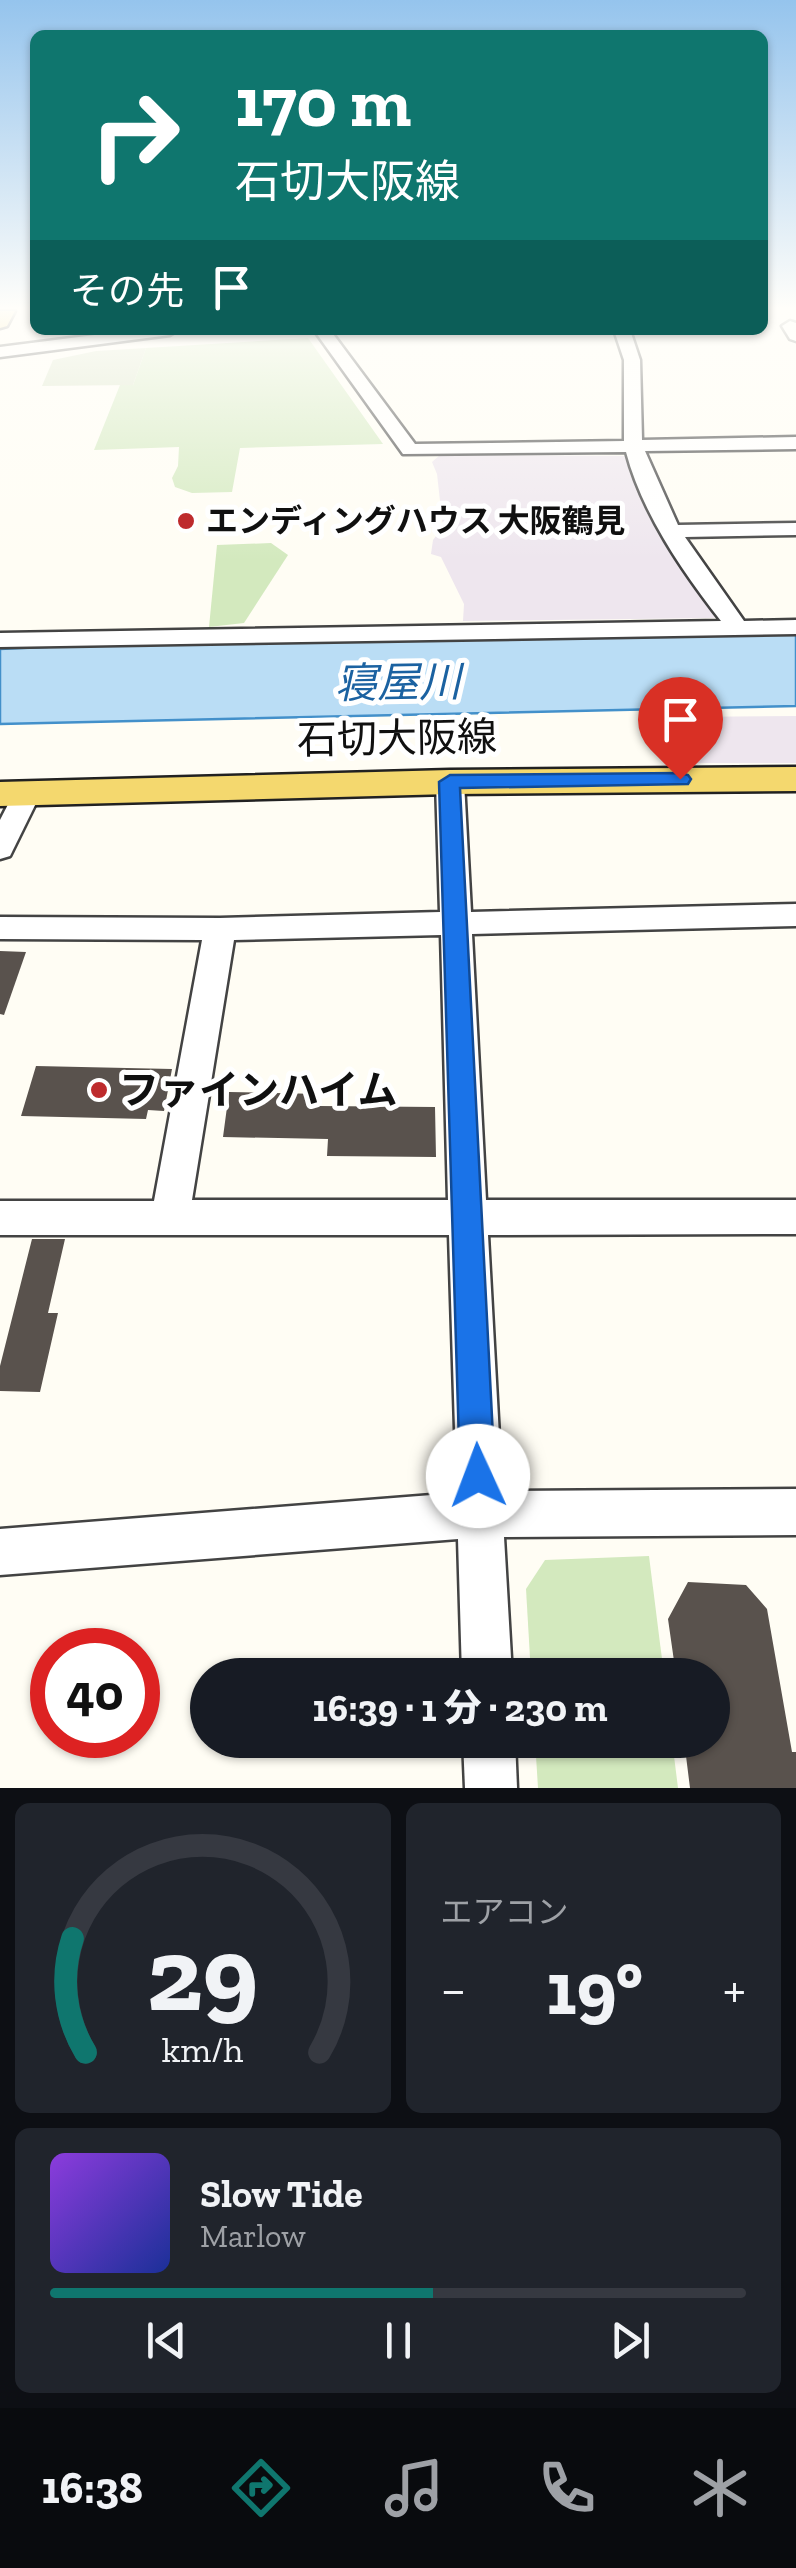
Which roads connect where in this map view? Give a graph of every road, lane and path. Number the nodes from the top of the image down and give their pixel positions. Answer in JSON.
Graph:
{"nodes":[{"id":1,"x":369,"y":394,"type":"edge"},
{"id":2,"x":635,"y":394,"type":"edge"},
{"id":3,"x":796,"y":444,"type":"edge"},
{"id":4,"x":634,"y":446,"type":"junction"},
{"id":5,"x":796,"y":529,"type":"edge"},
{"id":6,"x":674,"y":531,"type":"junction"},
{"id":7,"x":796,"y":626,"type":"edge"},
{"id":8,"x":738,"y":628,"type":"junction"},
{"id":9,"x":0,"y":640,"type":"edge"},
{"id":10,"x":796,"y":778,"type":"edge"},
{"id":11,"x":450,"y":782,"type":"junction"},
{"id":12,"x":14,"y":793,"type":"edge"},
{"id":13,"x":0,"y":849,"type":"edge"},
{"id":14,"x":796,"y":916,"type":"edge"},
{"id":15,"x":454,"y":922,"type":"junction"},
{"id":16,"x":0,"y":928,"type":"edge"},
{"id":17,"x":220,"y":928,"type":"junction"},
{"id":18,"x":466,"y":1216,"type":"junction"},
{"id":19,"x":796,"y":1217,"type":"edge"},
{"id":20,"x":0,"y":1218,"type":"edge"},
{"id":21,"x":170,"y":1218,"type":"junction"},
{"id":22,"x":796,"y":1512,"type":"edge"},
{"id":23,"x":479,"y":1514,"type":"junction"},
{"id":24,"x":0,"y":1552,"type":"edge"},
{"id":25,"x":486,"y":1658,"type":"edge"},
{"id":26,"x":491,"y":1758,"type":"edge"},
{"id":27,"x":492,"y":1788,"type":"edge"}],
"edges":[{"from":1,"to":4,"type":"street"},
{"from":2,"to":4,"type":"street"},
{"from":3,"to":4,"type":"street"},
{"from":4,"to":6,"type":"street"},
{"from":5,"to":6,"type":"street"},
{"from":6,"to":8,"type":"street"},
{"from":7,"to":8,"type":"street"},
{"from":8,"to":9,"type":"street"},
{"from":10,"to":11,"type":"main road","name":"石切大阪線"},
{"from":11,"to":12,"type":"main road","name":"石切大阪線"},
{"from":11,"to":15,"type":"street"},
{"from":12,"to":13,"type":"street"},
{"from":14,"to":15,"type":"street"},
{"from":15,"to":17,"type":"street"},
{"from":15,"to":18,"type":"street"},
{"from":16,"to":17,"type":"street"},
{"from":17,"to":21,"type":"street"},
{"from":18,"to":19,"type":"street"},
{"from":18,"to":21,"type":"street"},
{"from":18,"to":23,"type":"street"},
{"from":20,"to":21,"type":"street"},
{"from":22,"to":23,"type":"street"},
{"from":23,"to":24,"type":"street"},
{"from":23,"to":25,"type":"street"},
{"from":26,"to":27,"type":"street"}]}
